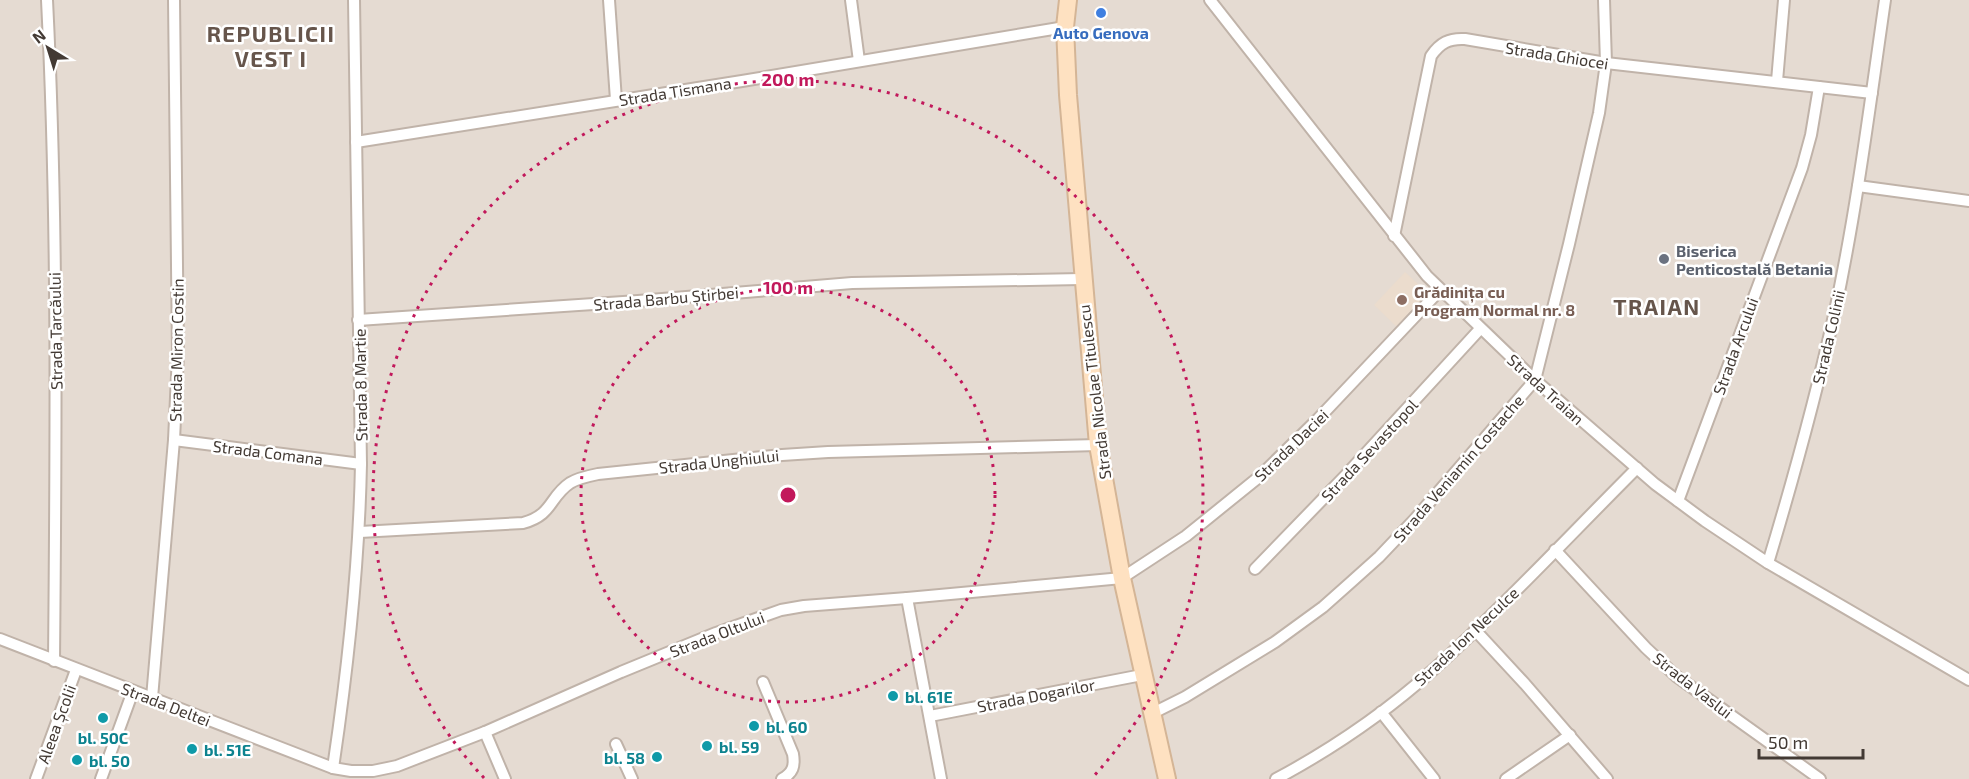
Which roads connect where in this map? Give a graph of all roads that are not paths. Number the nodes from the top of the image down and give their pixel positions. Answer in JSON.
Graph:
{"nodes":[{"id":1,"x":47,"y":0,"type":"edge"},
{"id":2,"x":174,"y":0,"type":"edge"},
{"id":3,"x":354,"y":0,"type":"edge"},
{"id":4,"x":609,"y":0,"type":"edge"},
{"id":5,"x":851,"y":0,"type":"edge"},
{"id":6,"x":1068,"y":0,"type":"edge"},
{"id":7,"x":1210,"y":0,"type":"edge"},
{"id":8,"x":1604,"y":0,"type":"edge"},
{"id":9,"x":1784,"y":0,"type":"edge"},
{"id":10,"x":1885,"y":0,"type":"edge"},
{"id":11,"x":1065,"y":27,"type":"junction"},
{"id":12,"x":859,"y":62,"type":"junction"},
{"id":13,"x":1606,"y":63,"type":"junction"},
{"id":14,"x":1777,"y":81,"type":"junction"},
{"id":15,"x":1819,"y":87,"type":"junction"},
{"id":16,"x":1872,"y":93,"type":"junction"},
{"id":17,"x":616,"y":100,"type":"junction"},
{"id":18,"x":356,"y":142,"type":"junction"},
{"id":19,"x":1858,"y":186,"type":"junction"},
{"id":20,"x":1969,"y":201,"type":"edge"},
{"id":21,"x":1394,"y":236,"type":"junction"},
{"id":22,"x":1082,"y":279,"type":"junction"},
{"id":23,"x":1440,"y":290,"type":"junction"},
{"id":24,"x":358,"y":320,"type":"junction"},
{"id":25,"x":1480,"y":329,"type":"junction"},
{"id":26,"x":1535,"y":380,"type":"junction"},
{"id":27,"x":174,"y":440,"type":"junction"},
{"id":28,"x":1098,"y":445,"type":"junction"},
{"id":29,"x":362,"y":464,"type":"junction"},
{"id":30,"x":1637,"y":468,"type":"junction"},
{"id":31,"x":1678,"y":501,"type":"junction"},
{"id":32,"x":360,"y":532,"type":"junction"},
{"id":33,"x":1555,"y":550,"type":"junction"},
{"id":34,"x":1768,"y":563,"type":"junction"},
{"id":35,"x":1255,"y":569,"type":"dead end"},
{"id":36,"x":1122,"y":578,"type":"junction"},
{"id":37,"x":907,"y":598,"type":"junction"},
{"id":38,"x":1475,"y":630,"type":"junction"},
{"id":39,"x":0,"y":639,"type":"edge"},
{"id":40,"x":54,"y":661,"type":"junction"},
{"id":41,"x":76,"y":670,"type":"junction"},
{"id":42,"x":1142,"y":675,"type":"junction"},
{"id":43,"x":1969,"y":680,"type":"edge"},
{"id":44,"x":763,"y":682,"type":"dead end"},
{"id":45,"x":133,"y":691,"type":"junction"},
{"id":46,"x":152,"y":698,"type":"junction"},
{"id":47,"x":1380,"y":712,"type":"junction"},
{"id":48,"x":1151,"y":714,"type":"junction"},
{"id":49,"x":930,"y":716,"type":"junction"},
{"id":50,"x":485,"y":732,"type":"junction"},
{"id":51,"x":1570,"y":735,"type":"junction"},
{"id":52,"x":616,"y":744,"type":"dead end"},
{"id":53,"x":333,"y":768,"type":"junction"},
{"id":54,"x":36,"y":779,"type":"edge"},
{"id":55,"x":101,"y":779,"type":"edge"},
{"id":56,"x":505,"y":779,"type":"edge"},
{"id":57,"x":632,"y":779,"type":"edge"},
{"id":58,"x":782,"y":779,"type":"edge"},
{"id":59,"x":941,"y":779,"type":"edge"},
{"id":60,"x":1167,"y":779,"type":"edge"},
{"id":61,"x":1276,"y":779,"type":"edge"},
{"id":62,"x":1434,"y":779,"type":"edge"},
{"id":63,"x":1506,"y":779,"type":"edge"},
{"id":64,"x":1607,"y":779,"type":"edge"},
{"id":65,"x":1820,"y":779,"type":"edge"}],
"edges":[{"from":1,"to":40,"type":"street","name":"Strada Tarcăului"},
{"from":2,"to":27,"type":"street","name":"Strada Miron Costin"},
{"from":3,"to":18,"type":"street","name":"Strada 8 Martie"},
{"from":4,"to":17,"type":"street"},
{"from":5,"to":12,"type":"street"},
{"from":6,"to":11,"type":"street","name":"Strada Nicolae Titulescu"},
{"from":7,"to":21,"type":"street","name":"Strada Traian"},
{"from":8,"to":13,"type":"street","name":"Strada Veniamin Costache"},
{"from":9,"to":14,"type":"street"},
{"from":10,"to":16,"type":"street","name":"Strada Colinii"},
{"from":11,"to":12,"type":"street","name":"Strada Tismana"},
{"from":11,"to":22,"type":"street","name":"Strada Nicolae Titulescu"},
{"from":12,"to":17,"type":"street","name":"Strada Tismana"},
{"from":13,"to":14,"type":"street","name":"Strada Ghiocei"},
{"from":13,"to":21,"type":"street","name":"Strada Ghiocei"},
{"from":13,"to":26,"type":"street","name":"Strada Veniamin Costache"},
{"from":14,"to":15,"type":"street","name":"Strada Ghiocei"},
{"from":15,"to":16,"type":"street","name":"Strada Ghiocei"},
{"from":15,"to":31,"type":"street","name":"Strada Arcului"},
{"from":16,"to":19,"type":"street","name":"Strada Colinii"},
{"from":17,"to":18,"type":"street","name":"Strada Tismana"},
{"from":18,"to":24,"type":"street","name":"Strada 8 Martie"},
{"from":19,"to":20,"type":"street"},
{"from":19,"to":34,"type":"street","name":"Strada Colinii"},
{"from":21,"to":23,"type":"street","name":"Strada Traian"},
{"from":22,"to":24,"type":"street","name":"Strada Barbu Știrbei"},
{"from":22,"to":28,"type":"street","name":"Strada Nicolae Titulescu"},
{"from":23,"to":25,"type":"street","name":"Strada Traian"},
{"from":23,"to":36,"type":"street","name":"Strada Daciei"},
{"from":24,"to":29,"type":"street","name":"Strada 8 Martie"},
{"from":25,"to":26,"type":"street","name":"Strada Traian"},
{"from":25,"to":35,"type":"street","name":"Strada Sevastopol"},
{"from":26,"to":30,"type":"street","name":"Strada Traian"},
{"from":26,"to":48,"type":"street","name":"Strada Veniamin Costache"},
{"from":27,"to":29,"type":"street","name":"Strada Comana"},
{"from":27,"to":46,"type":"street","name":"Strada Miron Costin"},
{"from":28,"to":32,"type":"street","name":"Strada Unghiului"},
{"from":28,"to":36,"type":"street","name":"Strada Nicolae Titulescu"},
{"from":29,"to":32,"type":"street","name":"Strada 8 Martie"},
{"from":30,"to":31,"type":"street","name":"Strada Traian"},
{"from":30,"to":33,"type":"street","name":"Strada Ion Neculce"},
{"from":31,"to":34,"type":"street","name":"Strada Traian"},
{"from":32,"to":53,"type":"street","name":"Strada 8 Martie"},
{"from":33,"to":38,"type":"street","name":"Strada Ion Neculce"},
{"from":33,"to":65,"type":"street","name":"Strada Vaslui"},
{"from":34,"to":43,"type":"street","name":"Strada Traian"},
{"from":36,"to":37,"type":"street","name":"Strada Oltului"},
{"from":36,"to":42,"type":"street","name":"Strada Nicolae Titulescu"},
{"from":37,"to":49,"type":"street"},
{"from":37,"to":50,"type":"street","name":"Strada Oltului"},
{"from":38,"to":47,"type":"street","name":"Strada Ion Neculce"},
{"from":38,"to":51,"type":"street"},
{"from":39,"to":40,"type":"street","name":"Strada Deltei"},
{"from":40,"to":41,"type":"street","name":"Strada Deltei"},
{"from":41,"to":45,"type":"street","name":"Strada Deltei"},
{"from":41,"to":54,"type":"street","name":"Aleea Școlii"},
{"from":42,"to":48,"type":"street","name":"Strada Nicolae Titulescu"},
{"from":42,"to":49,"type":"street","name":"Strada Dogarilor"},
{"from":44,"to":58,"type":"street"},
{"from":45,"to":46,"type":"street","name":"Strada Deltei"},
{"from":45,"to":55,"type":"street"},
{"from":46,"to":53,"type":"street","name":"Strada Deltei"},
{"from":47,"to":61,"type":"street","name":"Strada Ion Neculce"},
{"from":47,"to":62,"type":"street"},
{"from":48,"to":60,"type":"street","name":"Strada Nicolae Titulescu"},
{"from":49,"to":59,"type":"street"},
{"from":50,"to":53,"type":"street","name":"Strada Oltului"},
{"from":50,"to":56,"type":"street"},
{"from":51,"to":63,"type":"street"},
{"from":51,"to":64,"type":"street"},
{"from":52,"to":57,"type":"street"}]}
